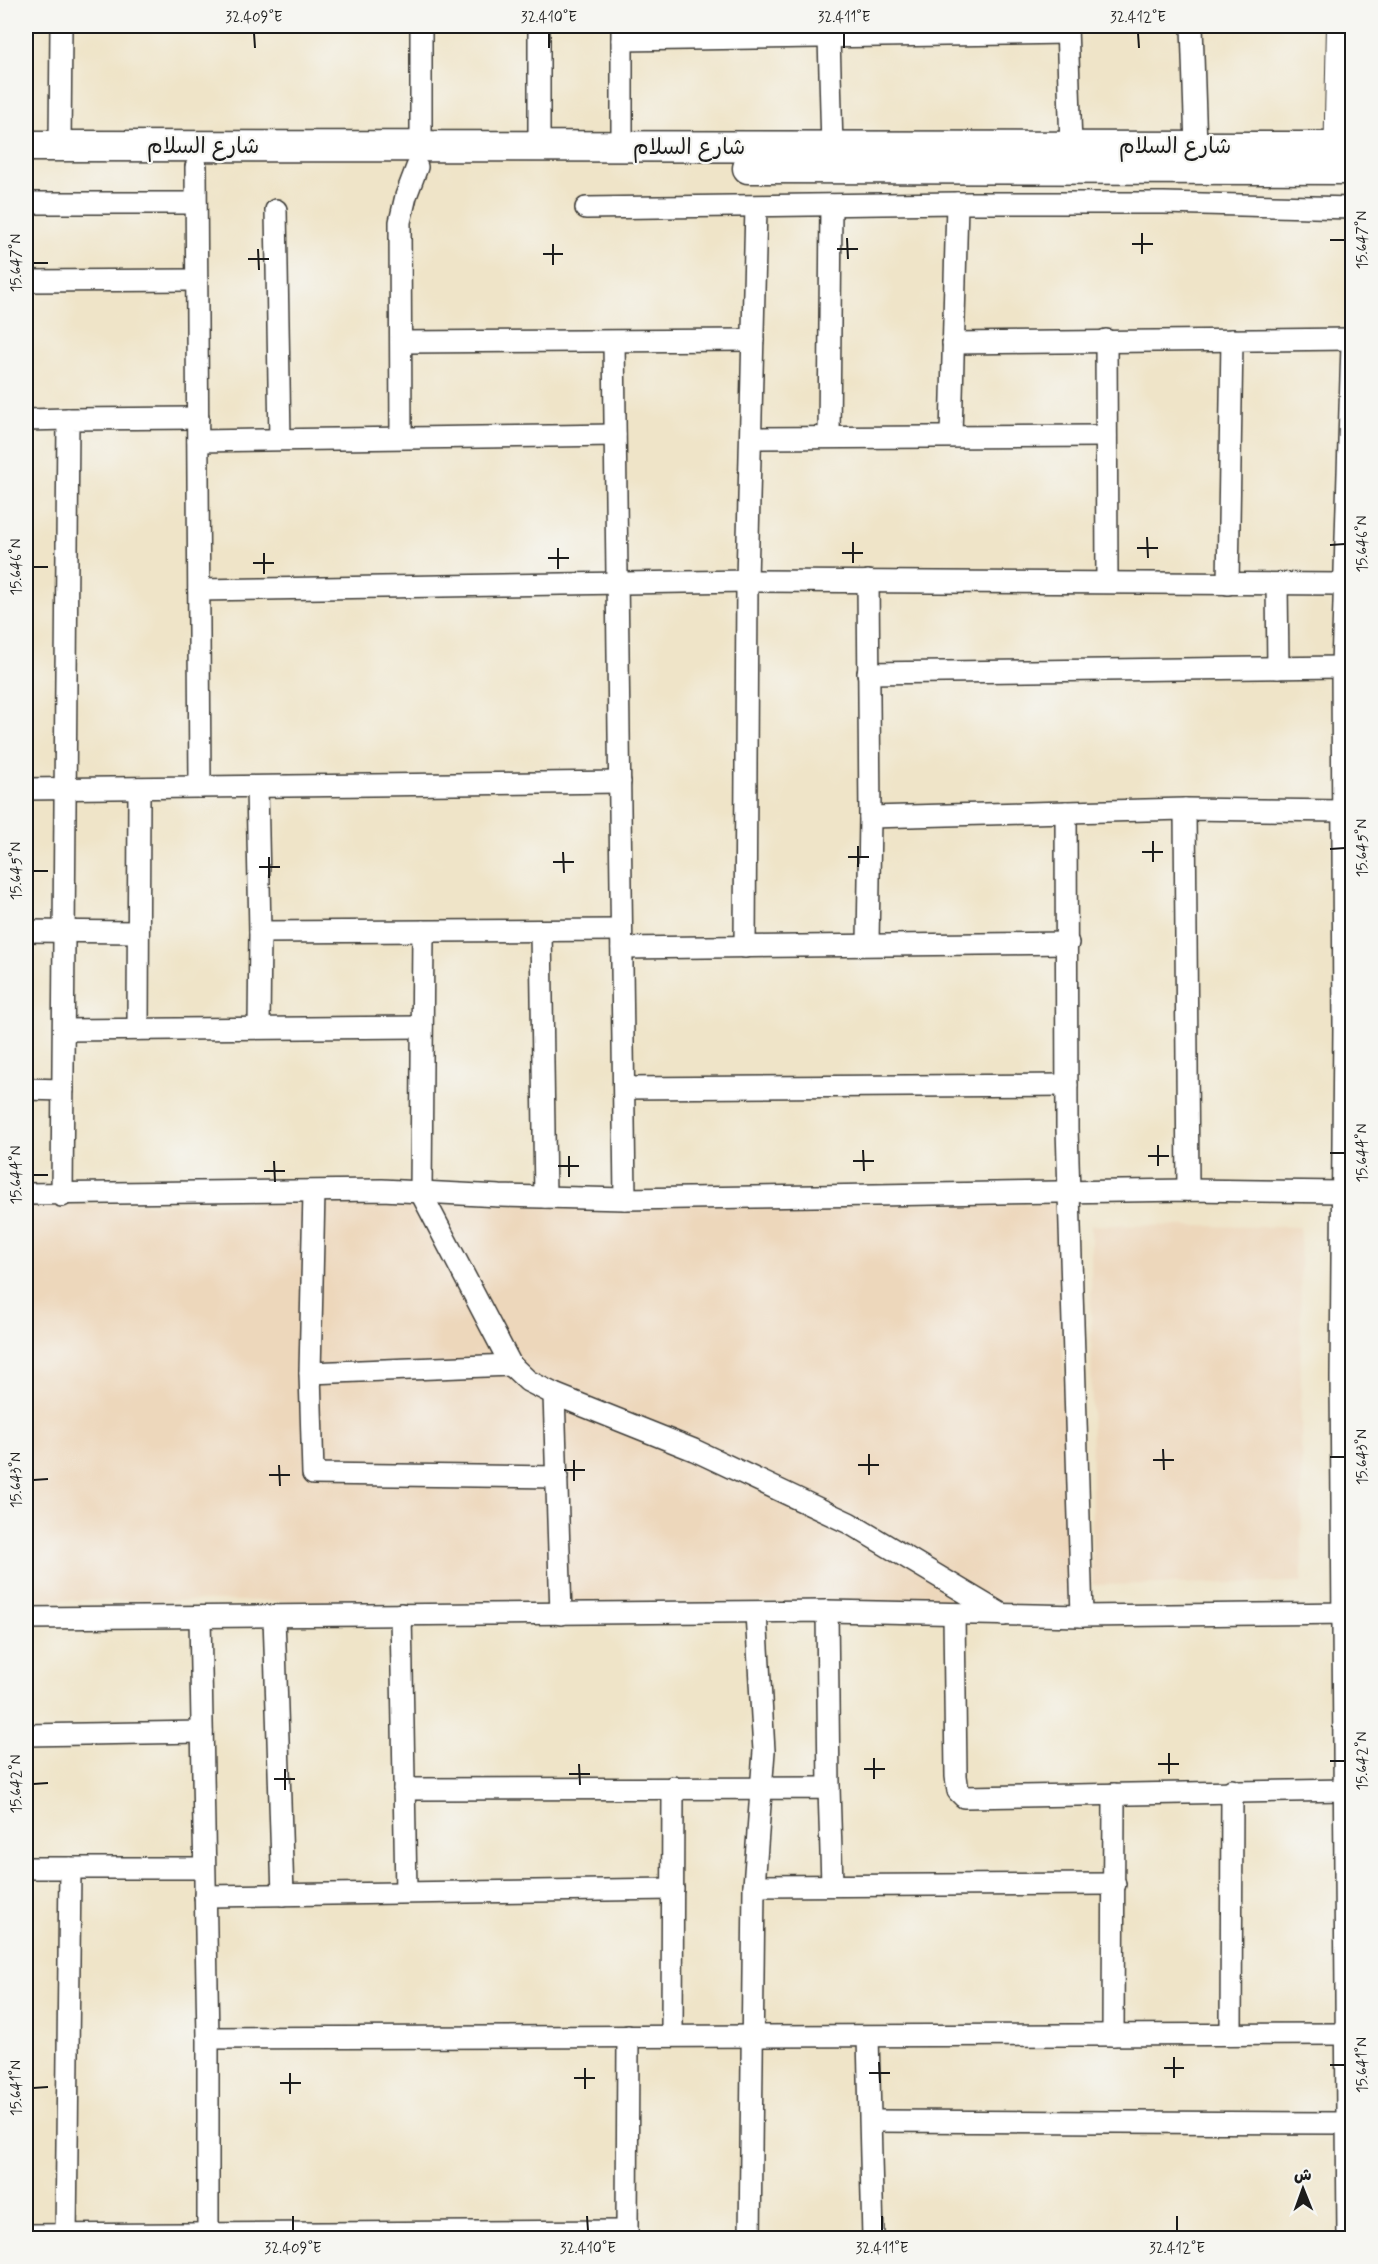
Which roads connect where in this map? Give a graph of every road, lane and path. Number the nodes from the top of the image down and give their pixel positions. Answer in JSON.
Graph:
{"nodes":[{"id":1,"x":61,"y":26,"type":"edge"},
{"id":2,"x":421,"y":26,"type":"edge"},
{"id":3,"x":539,"y":26,"type":"edge"},
{"id":4,"x":1192,"y":26,"type":"edge"},
{"id":5,"x":1340,"y":26,"type":"edge"},
{"id":6,"x":1067,"y":29,"type":"edge"},
{"id":7,"x":622,"y":33,"type":"edge"},
{"id":8,"x":829,"y":37,"type":"junction"},
{"id":9,"x":26,"y":146,"type":"edge"},
{"id":10,"x":60,"y":146,"type":"junction"},
{"id":11,"x":539,"y":146,"type":"junction"},
{"id":12,"x":1071,"y":146,"type":"junction"},
{"id":13,"x":832,"y":147,"type":"junction"},
{"id":14,"x":1196,"y":147,"type":"junction"},
{"id":15,"x":622,"y":148,"type":"junction"},
{"id":16,"x":419,"y":157,"type":"junction"},
{"id":17,"x":1345,"y":158,"type":"edge"},
{"id":18,"x":26,"y":167,"type":"edge"},
{"id":19,"x":196,"y":167,"type":"junction"},
{"id":20,"x":196,"y":202,"type":"junction"},
{"id":21,"x":26,"y":203,"type":"edge"},
{"id":22,"x":957,"y":203,"type":"junction"},
{"id":23,"x":831,"y":204,"type":"junction"},
{"id":24,"x":756,"y":207,"type":"junction"},
{"id":25,"x":586,"y":208,"type":"dead end"},
{"id":26,"x":1353,"y":208,"type":"edge"},
{"id":27,"x":276,"y":210,"type":"dead end"},
{"id":28,"x":197,"y":280,"type":"junction"},
{"id":29,"x":26,"y":281,"type":"edge"},
{"id":30,"x":1353,"y":339,"type":"edge"},
{"id":31,"x":753,"y":340,"type":"junction"},
{"id":32,"x":1106,"y":340,"type":"junction"},
{"id":33,"x":1232,"y":340,"type":"junction"},
{"id":34,"x":401,"y":342,"type":"junction"},
{"id":35,"x":614,"y":342,"type":"junction"},
{"id":36,"x":953,"y":343,"type":"junction"},
{"id":37,"x":1353,"y":345,"type":"edge"},
{"id":38,"x":198,"y":418,"type":"junction"},
{"id":39,"x":68,"y":419,"type":"junction"},
{"id":40,"x":26,"y":420,"type":"edge"},
{"id":41,"x":615,"y":435,"type":"junction"},
{"id":42,"x":829,"y":436,"type":"junction"},
{"id":43,"x":951,"y":436,"type":"junction"},
{"id":44,"x":1106,"y":436,"type":"junction"},
{"id":45,"x":402,"y":437,"type":"junction"},
{"id":46,"x":752,"y":438,"type":"junction"},
{"id":47,"x":280,"y":439,"type":"junction"},
{"id":48,"x":198,"y":441,"type":"junction"},
{"id":49,"x":747,"y":581,"type":"junction"},
{"id":50,"x":867,"y":581,"type":"junction"},
{"id":51,"x":617,"y":582,"type":"junction"},
{"id":52,"x":1107,"y":582,"type":"junction"},
{"id":53,"x":1228,"y":584,"type":"junction"},
{"id":54,"x":1277,"y":584,"type":"junction"},
{"id":55,"x":1344,"y":584,"type":"junction"},
{"id":56,"x":199,"y":590,"type":"junction"},
{"id":57,"x":1348,"y":613,"type":"edge"},
{"id":58,"x":1342,"y":667,"type":"junction"},
{"id":59,"x":1278,"y":668,"type":"junction"},
{"id":60,"x":868,"y":673,"type":"junction"},
{"id":61,"x":1348,"y":752,"type":"edge"},
{"id":62,"x":620,"y":782,"type":"junction"},
{"id":63,"x":200,"y":787,"type":"junction"},
{"id":64,"x":257,"y":787,"type":"junction"},
{"id":65,"x":139,"y":788,"type":"junction"},
{"id":66,"x":26,"y":789,"type":"edge"},
{"id":67,"x":66,"y":790,"type":"junction"},
{"id":68,"x":1185,"y":809,"type":"junction"},
{"id":69,"x":1342,"y":811,"type":"junction"},
{"id":70,"x":1066,"y":812,"type":"junction"},
{"id":71,"x":870,"y":817,"type":"junction"},
{"id":72,"x":26,"y":931,"type":"edge"},
{"id":73,"x":64,"y":931,"type":"junction"},
{"id":74,"x":541,"y":931,"type":"junction"},
{"id":75,"x":138,"y":932,"type":"junction"},
{"id":76,"x":260,"y":932,"type":"junction"},
{"id":77,"x":423,"y":932,"type":"junction"},
{"id":78,"x":622,"y":939,"type":"junction"},
{"id":79,"x":1068,"y":943,"type":"junction"},
{"id":80,"x":868,"y":944,"type":"junction"},
{"id":81,"x":746,"y":947,"type":"junction"},
{"id":82,"x":1348,"y":1026,"type":"edge"},
{"id":83,"x":259,"y":1027,"type":"junction"},
{"id":84,"x":422,"y":1027,"type":"junction"},
{"id":85,"x":138,"y":1029,"type":"junction"},
{"id":86,"x":64,"y":1030,"type":"junction"},
{"id":87,"x":1067,"y":1085,"type":"junction"},
{"id":88,"x":26,"y":1089,"type":"edge"},
{"id":89,"x":624,"y":1089,"type":"junction"},
{"id":90,"x":63,"y":1090,"type":"junction"},
{"id":91,"x":1188,"y":1190,"type":"junction"},
{"id":92,"x":314,"y":1191,"type":"junction"},
{"id":93,"x":1342,"y":1191,"type":"junction"},
{"id":94,"x":421,"y":1193,"type":"junction"},
{"id":95,"x":26,"y":1194,"type":"edge"},
{"id":96,"x":1070,"y":1194,"type":"junction"},
{"id":97,"x":62,"y":1196,"type":"junction"},
{"id":98,"x":545,"y":1197,"type":"junction"},
{"id":99,"x":625,"y":1199,"type":"junction"},
{"id":100,"x":511,"y":1365,"type":"junction"},
{"id":101,"x":310,"y":1372,"type":"junction"},
{"id":102,"x":1347,"y":1378,"type":"edge"},
{"id":103,"x":554,"y":1394,"type":"junction"},
{"id":104,"x":557,"y":1477,"type":"junction"},
{"id":105,"x":1347,"y":1519,"type":"edge"},
{"id":106,"x":827,"y":1611,"type":"junction"},
{"id":107,"x":756,"y":1612,"type":"junction"},
{"id":108,"x":1348,"y":1613,"type":"edge"},
{"id":109,"x":401,"y":1614,"type":"junction"},
{"id":110,"x":561,"y":1614,"type":"junction"},
{"id":111,"x":954,"y":1614,"type":"junction"},
{"id":112,"x":1004,"y":1615,"type":"junction"},
{"id":113,"x":274,"y":1616,"type":"junction"},
{"id":114,"x":1082,"y":1616,"type":"junction"},
{"id":115,"x":200,"y":1617,"type":"junction"},
{"id":116,"x":26,"y":1618,"type":"edge"},
{"id":117,"x":202,"y":1732,"type":"junction"},
{"id":118,"x":26,"y":1735,"type":"edge"},
{"id":119,"x":764,"y":1786,"type":"junction"},
{"id":120,"x":674,"y":1787,"type":"junction"},
{"id":121,"x":829,"y":1788,"type":"junction"},
{"id":122,"x":404,"y":1789,"type":"junction"},
{"id":123,"x":1232,"y":1790,"type":"junction"},
{"id":124,"x":1346,"y":1790,"type":"junction"},
{"id":125,"x":1114,"y":1794,"type":"junction"},
{"id":126,"x":26,"y":1868,"type":"edge"},
{"id":127,"x":70,"y":1868,"type":"junction"},
{"id":128,"x":204,"y":1868,"type":"junction"},
{"id":129,"x":832,"y":1884,"type":"junction"},
{"id":130,"x":1114,"y":1884,"type":"junction"},
{"id":131,"x":754,"y":1886,"type":"junction"},
{"id":132,"x":673,"y":1889,"type":"junction"},
{"id":133,"x":406,"y":1892,"type":"junction"},
{"id":134,"x":283,"y":1894,"type":"junction"},
{"id":135,"x":205,"y":1896,"type":"junction"},
{"id":136,"x":1350,"y":2013,"type":"edge"},
{"id":137,"x":1113,"y":2034,"type":"junction"},
{"id":138,"x":1232,"y":2034,"type":"junction"},
{"id":139,"x":1348,"y":2034,"type":"junction"},
{"id":140,"x":672,"y":2035,"type":"junction"},
{"id":141,"x":628,"y":2036,"type":"junction"},
{"id":142,"x":753,"y":2036,"type":"junction"},
{"id":143,"x":868,"y":2037,"type":"junction"},
{"id":144,"x":208,"y":2038,"type":"junction"},
{"id":145,"x":871,"y":2121,"type":"junction"},
{"id":146,"x":1348,"y":2123,"type":"junction"},
{"id":147,"x":1350,"y":2146,"type":"edge"},
{"id":148,"x":208,"y":2234,"type":"junction"},
{"id":149,"x":26,"y":2235,"type":"edge"},
{"id":150,"x":627,"y":2235,"type":"edge"},
{"id":151,"x":66,"y":2237,"type":"edge"},
{"id":152,"x":137,"y":2237,"type":"edge"},
{"id":153,"x":257,"y":2237,"type":"edge"},
{"id":154,"x":750,"y":2238,"type":"edge"},
{"id":155,"x":873,"y":2238,"type":"edge"},
{"id":156,"x":1349,"y":2238,"type":"edge"}],
"edges":[{"from":1,"to":10,"type":"street"},
{"from":2,"to":16,"type":"street"},
{"from":3,"to":11,"type":"street"},
{"from":4,"to":14,"type":"street"},
{"from":5,"to":17,"type":"street"},
{"from":6,"to":8,"type":"street"},
{"from":6,"to":12,"type":"street"},
{"from":7,"to":8,"type":"street"},
{"from":7,"to":15,"type":"street"},
{"from":8,"to":13,"type":"street"},
{"from":9,"to":10,"type":"main road","name":"شارع السلام"},
{"from":10,"to":16,"type":"main road","name":"شارع السلام"},
{"from":11,"to":15,"type":"main road","name":"شارع السلام"},
{"from":11,"to":16,"type":"main road","name":"شارع السلام"},
{"from":12,"to":13,"type":"main road","name":"شارع السلام"},
{"from":12,"to":14,"type":"main road","name":"شارع السلام"},
{"from":13,"to":15,"type":"main road","name":"شارع السلام"},
{"from":14,"to":17,"type":"main road","name":"شارع السلام"},
{"from":16,"to":17,"type":"main road","name":"شارع السلام"},
{"from":16,"to":19,"type":"main road","name":"شارع السلام"},
{"from":16,"to":34,"type":"street"},
{"from":18,"to":19,"type":"main road","name":"شارع السلام"},
{"from":19,"to":20,"type":"street"},
{"from":20,"to":21,"type":"street"},
{"from":20,"to":28,"type":"street"},
{"from":22,"to":23,"type":"street"},
{"from":22,"to":26,"type":"street"},
{"from":22,"to":36,"type":"street"},
{"from":23,"to":24,"type":"street"},
{"from":23,"to":42,"type":"street"},
{"from":24,"to":25,"type":"street"},
{"from":24,"to":31,"type":"street"},
{"from":27,"to":47,"type":"street"},
{"from":28,"to":29,"type":"street"},
{"from":28,"to":38,"type":"street"},
{"from":30,"to":33,"type":"street"},
{"from":31,"to":35,"type":"street"},
{"from":31,"to":46,"type":"street"},
{"from":32,"to":33,"type":"street"},
{"from":32,"to":36,"type":"street"},
{"from":32,"to":44,"type":"street"},
{"from":33,"to":53,"type":"street"},
{"from":34,"to":35,"type":"street"},
{"from":34,"to":45,"type":"street"},
{"from":35,"to":41,"type":"street"},
{"from":36,"to":43,"type":"street"},
{"from":37,"to":55,"type":"street"},
{"from":38,"to":39,"type":"street"},
{"from":38,"to":48,"type":"street"},
{"from":39,"to":40,"type":"street"},
{"from":39,"to":67,"type":"street"},
{"from":41,"to":45,"type":"street"},
{"from":41,"to":51,"type":"street"},
{"from":42,"to":43,"type":"street"},
{"from":42,"to":46,"type":"street"},
{"from":43,"to":44,"type":"street"},
{"from":44,"to":52,"type":"street"},
{"from":45,"to":47,"type":"street"},
{"from":46,"to":49,"type":"street"},
{"from":47,"to":48,"type":"street"},
{"from":48,"to":56,"type":"street"},
{"from":49,"to":50,"type":"street"},
{"from":49,"to":51,"type":"street"},
{"from":49,"to":81,"type":"street"},
{"from":50,"to":52,"type":"street"},
{"from":50,"to":60,"type":"street"},
{"from":51,"to":56,"type":"street"},
{"from":51,"to":62,"type":"street"},
{"from":52,"to":53,"type":"street"},
{"from":53,"to":54,"type":"street"},
{"from":54,"to":55,"type":"street"},
{"from":54,"to":59,"type":"street"},
{"from":55,"to":57,"type":"street"},
{"from":56,"to":63,"type":"street"},
{"from":57,"to":58,"type":"street"},
{"from":58,"to":59,"type":"street"},
{"from":58,"to":61,"type":"street"},
{"from":59,"to":60,"type":"street"},
{"from":60,"to":71,"type":"street"},
{"from":61,"to":69,"type":"street"},
{"from":62,"to":64,"type":"street"},
{"from":62,"to":78,"type":"street"},
{"from":63,"to":64,"type":"street"},
{"from":63,"to":65,"type":"street"},
{"from":64,"to":76,"type":"street"},
{"from":65,"to":67,"type":"street"},
{"from":65,"to":75,"type":"street"},
{"from":66,"to":67,"type":"street"},
{"from":67,"to":73,"type":"street"},
{"from":68,"to":69,"type":"street"},
{"from":68,"to":70,"type":"street"},
{"from":68,"to":91,"type":"street"},
{"from":69,"to":82,"type":"street"},
{"from":70,"to":71,"type":"street"},
{"from":70,"to":79,"type":"street"},
{"from":71,"to":80,"type":"street"},
{"from":72,"to":73,"type":"street"},
{"from":73,"to":75,"type":"street"},
{"from":73,"to":86,"type":"street"},
{"from":74,"to":77,"type":"street"},
{"from":74,"to":78,"type":"street"},
{"from":74,"to":98,"type":"street"},
{"from":75,"to":85,"type":"street"},
{"from":76,"to":77,"type":"street"},
{"from":76,"to":83,"type":"street"},
{"from":77,"to":84,"type":"street"},
{"from":78,"to":81,"type":"street"},
{"from":78,"to":89,"type":"street"},
{"from":79,"to":80,"type":"street"},
{"from":79,"to":87,"type":"street"},
{"from":80,"to":81,"type":"street"},
{"from":82,"to":93,"type":"street"},
{"from":83,"to":84,"type":"street"},
{"from":83,"to":85,"type":"street"},
{"from":84,"to":94,"type":"street"},
{"from":85,"to":86,"type":"street"},
{"from":86,"to":90,"type":"street"},
{"from":87,"to":89,"type":"street"},
{"from":87,"to":96,"type":"street"},
{"from":88,"to":90,"type":"street"},
{"from":89,"to":99,"type":"street"},
{"from":90,"to":97,"type":"street"},
{"from":91,"to":93,"type":"street"},
{"from":91,"to":96,"type":"street"},
{"from":92,"to":94,"type":"street"},
{"from":92,"to":97,"type":"street"},
{"from":92,"to":101,"type":"street"},
{"from":93,"to":102,"type":"street"},
{"from":94,"to":98,"type":"street"},
{"from":94,"to":100,"type":"street"},
{"from":95,"to":97,"type":"street"},
{"from":96,"to":99,"type":"street"},
{"from":96,"to":114,"type":"street"},
{"from":98,"to":99,"type":"street"},
{"from":100,"to":101,"type":"street"},
{"from":100,"to":103,"type":"street"},
{"from":101,"to":104,"type":"street"},
{"from":102,"to":105,"type":"street"},
{"from":103,"to":104,"type":"street"},
{"from":103,"to":112,"type":"street"},
{"from":104,"to":110,"type":"street"},
{"from":105,"to":108,"type":"street"},
{"from":106,"to":107,"type":"street"},
{"from":106,"to":111,"type":"street"},
{"from":106,"to":121,"type":"street"},
{"from":107,"to":110,"type":"street"},
{"from":107,"to":119,"type":"street"},
{"from":108,"to":114,"type":"street"},
{"from":108,"to":124,"type":"street"},
{"from":109,"to":110,"type":"street"},
{"from":109,"to":113,"type":"street"},
{"from":109,"to":122,"type":"street"},
{"from":111,"to":112,"type":"street"},
{"from":111,"to":125,"type":"street"},
{"from":112,"to":114,"type":"street"},
{"from":113,"to":115,"type":"street"},
{"from":113,"to":134,"type":"street"},
{"from":115,"to":116,"type":"street"},
{"from":115,"to":117,"type":"street"},
{"from":117,"to":118,"type":"street"},
{"from":117,"to":128,"type":"street"},
{"from":119,"to":120,"type":"street"},
{"from":119,"to":121,"type":"street"},
{"from":119,"to":131,"type":"street"},
{"from":120,"to":122,"type":"street"},
{"from":120,"to":132,"type":"street"},
{"from":121,"to":129,"type":"street"},
{"from":122,"to":133,"type":"street"},
{"from":123,"to":124,"type":"street"},
{"from":123,"to":125,"type":"street"},
{"from":123,"to":138,"type":"street"},
{"from":124,"to":136,"type":"street"},
{"from":125,"to":130,"type":"street"},
{"from":126,"to":127,"type":"street"},
{"from":127,"to":128,"type":"street"},
{"from":127,"to":151,"type":"street"},
{"from":128,"to":135,"type":"street"},
{"from":129,"to":130,"type":"street"},
{"from":129,"to":131,"type":"street"},
{"from":130,"to":137,"type":"street"},
{"from":131,"to":142,"type":"street"},
{"from":132,"to":133,"type":"street"},
{"from":132,"to":140,"type":"street"},
{"from":133,"to":134,"type":"street"},
{"from":134,"to":135,"type":"street"},
{"from":135,"to":144,"type":"street"},
{"from":136,"to":139,"type":"street"},
{"from":137,"to":138,"type":"street"},
{"from":137,"to":143,"type":"street"},
{"from":138,"to":139,"type":"street"},
{"from":139,"to":146,"type":"street"},
{"from":140,"to":141,"type":"street"},
{"from":140,"to":142,"type":"street"},
{"from":141,"to":144,"type":"street"},
{"from":141,"to":150,"type":"street"},
{"from":142,"to":143,"type":"street"},
{"from":142,"to":154,"type":"street"},
{"from":143,"to":145,"type":"street"},
{"from":144,"to":148,"type":"street"},
{"from":145,"to":146,"type":"street"},
{"from":145,"to":155,"type":"street"},
{"from":146,"to":147,"type":"street"},
{"from":147,"to":156,"type":"street"},
{"from":148,"to":152,"type":"street"},
{"from":148,"to":153,"type":"street"},
{"from":149,"to":151,"type":"street"},
{"from":150,"to":153,"type":"street"},
{"from":151,"to":152,"type":"street"}]}
